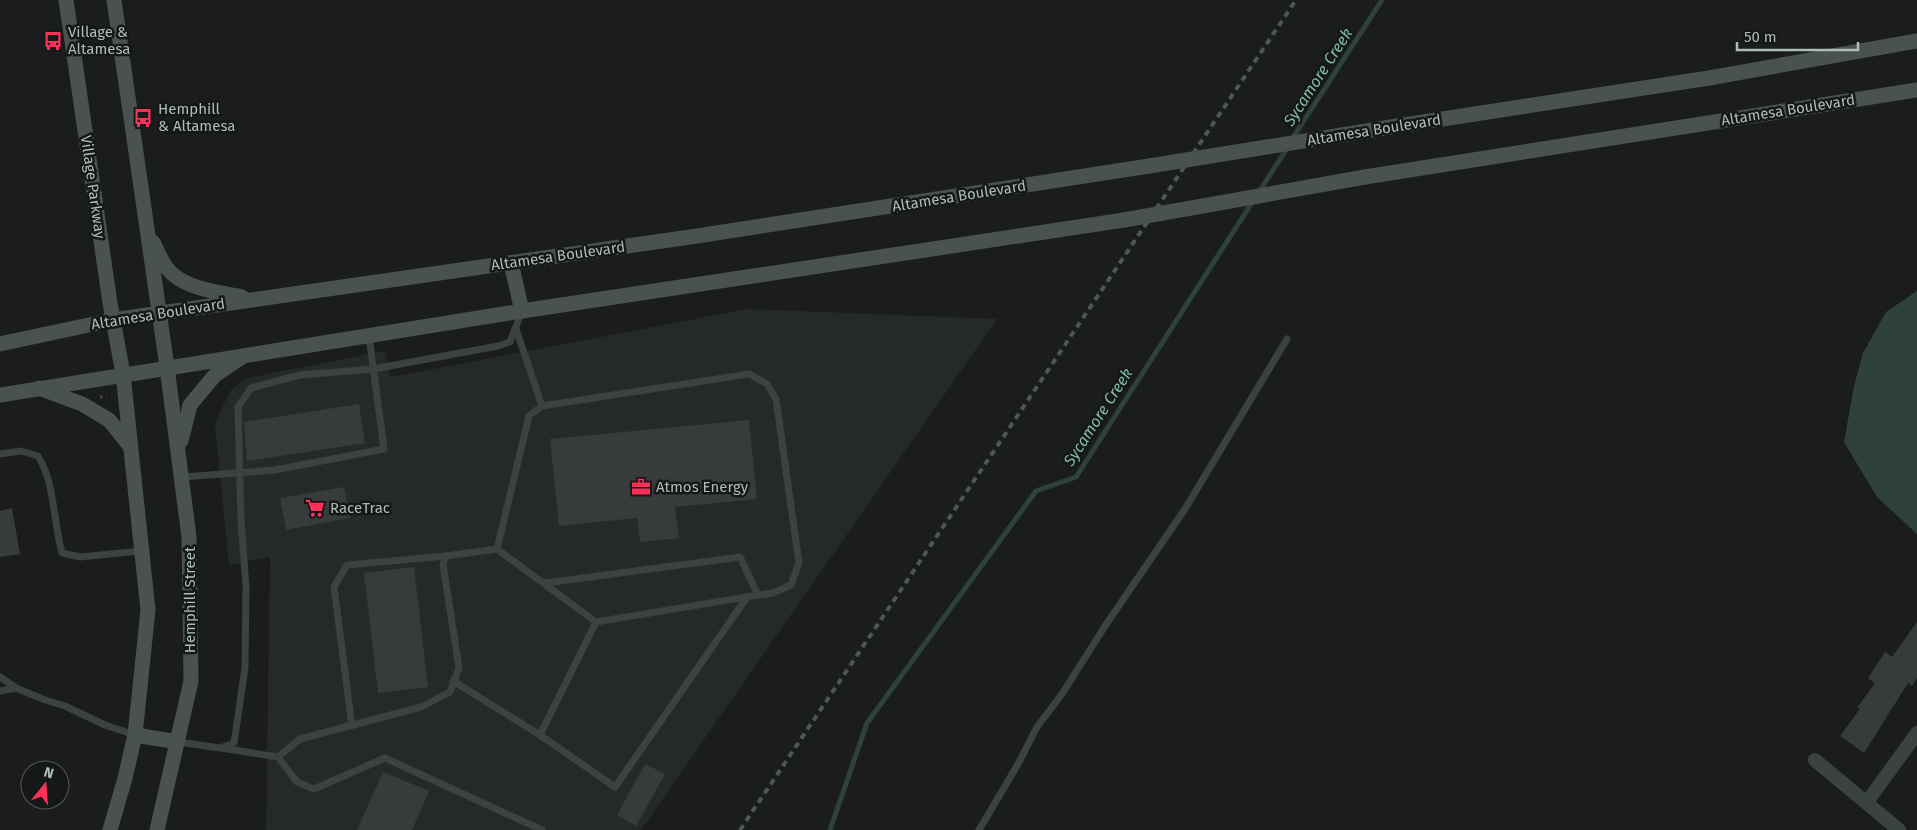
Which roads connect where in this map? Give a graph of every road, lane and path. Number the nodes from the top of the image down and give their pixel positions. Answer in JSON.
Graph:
{"nodes":[{"id":1,"x":66,"y":0,"type":"edge"},
{"id":2,"x":114,"y":0,"type":"edge"},
{"id":3,"x":1917,"y":41,"type":"edge"},
{"id":4,"x":1917,"y":90,"type":"edge"},
{"id":5,"x":147,"y":233,"type":"junction"},
{"id":6,"x":510,"y":263,"type":"junction"},
{"id":7,"x":251,"y":299,"type":"junction"},
{"id":8,"x":522,"y":311,"type":"junction"},
{"id":9,"x":159,"y":312,"type":"junction"},
{"id":10,"x":112,"y":320,"type":"junction"},
{"id":11,"x":516,"y":329,"type":"junction"},
{"id":12,"x":369,"y":335,"type":"junction"},
{"id":13,"x":1287,"y":339,"type":"dead end"},
{"id":14,"x":0,"y":344,"type":"edge"},
{"id":15,"x":246,"y":355,"type":"junction"},
{"id":16,"x":167,"y":367,"type":"junction"},
{"id":17,"x":373,"y":369,"type":"junction"},
{"id":18,"x":123,"y":374,"type":"junction"},
{"id":19,"x":37,"y":388,"type":"junction"},
{"id":20,"x":0,"y":394,"type":"edge"},
{"id":21,"x":107,"y":396,"type":"dead end"},
{"id":22,"x":99,"y":397,"type":"dead end"},
{"id":23,"x":542,"y":406,"type":"junction"},
{"id":24,"x":130,"y":446,"type":"junction"},
{"id":25,"x":178,"y":450,"type":"junction"},
{"id":26,"x":0,"y":454,"type":"edge"},
{"id":27,"x":240,"y":472,"type":"junction"},
{"id":28,"x":182,"y":477,"type":"junction"},
{"id":29,"x":497,"y":549,"type":"junction"},
{"id":30,"x":141,"y":551,"type":"junction"},
{"id":31,"x":446,"y":556,"type":"junction"},
{"id":32,"x":545,"y":584,"type":"junction"},
{"id":33,"x":758,"y":595,"type":"junction"},
{"id":34,"x":747,"y":597,"type":"junction"},
{"id":35,"x":596,"y":622,"type":"junction"},
{"id":36,"x":0,"y":677,"type":"edge"},
{"id":37,"x":454,"y":682,"type":"junction"},
{"id":38,"x":16,"y":688,"type":"junction"},
{"id":39,"x":0,"y":691,"type":"edge"},
{"id":40,"x":352,"y":726,"type":"junction"},
{"id":41,"x":1917,"y":733,"type":"edge"},
{"id":42,"x":134,"y":735,"type":"junction"},
{"id":43,"x":540,"y":735,"type":"junction"},
{"id":44,"x":178,"y":742,"type":"junction"},
{"id":45,"x":220,"y":748,"type":"junction"},
{"id":46,"x":278,"y":757,"type":"junction"},
{"id":47,"x":1815,"y":760,"type":"dead end"},
{"id":48,"x":1867,"y":802,"type":"junction"},
{"id":49,"x":110,"y":830,"type":"edge"},
{"id":50,"x":157,"y":830,"type":"edge"},
{"id":51,"x":542,"y":830,"type":"edge"},
{"id":52,"x":979,"y":830,"type":"edge"},
{"id":53,"x":1898,"y":830,"type":"edge"}],
"edges":[{"from":1,"to":10,"type":"main road","name":"Village Parkway"},
{"from":2,"to":5,"type":"main road"},
{"from":3,"to":6,"type":"main road","name":"Altamesa Boulevard","bridge":true},
{"from":4,"to":8,"type":"main road","name":"Altamesa Boulevard","bridge":true},
{"from":5,"to":7,"type":"main road"},
{"from":5,"to":9,"type":"main road"},
{"from":6,"to":7,"type":"main road","name":"Altamesa Boulevard"},
{"from":6,"to":8,"type":"main road"},
{"from":7,"to":9,"type":"main road","name":"Altamesa Boulevard"},
{"from":8,"to":11,"type":"lane"},
{"from":8,"to":12,"type":"main road","name":"Altamesa Boulevard"},
{"from":9,"to":10,"type":"main road","name":"Altamesa Boulevard"},
{"from":9,"to":16,"type":"main road"},
{"from":10,"to":14,"type":"main road","name":"Altamesa Boulevard"},
{"from":10,"to":18,"type":"main road","name":"Village Parkway"},
{"from":11,"to":17,"type":"lane"},
{"from":11,"to":23,"type":"lane"},
{"from":12,"to":15,"type":"main road","name":"Altamesa Boulevard"},
{"from":12,"to":17,"type":"lane"},
{"from":13,"to":52,"type":"lane"},
{"from":15,"to":16,"type":"main road","name":"Altamesa Boulevard"},
{"from":15,"to":25,"type":"main road"},
{"from":16,"to":18,"type":"main road","name":"Altamesa Boulevard"},
{"from":16,"to":25,"type":"main road","name":"Hemphill Street"},
{"from":17,"to":27,"type":"lane"},
{"from":17,"to":27,"type":"lane"},
{"from":18,"to":19,"type":"main road","name":"Altamesa Boulevard"},
{"from":18,"to":24,"type":"main road"},
{"from":19,"to":20,"type":"main road","name":"Altamesa Boulevard"},
{"from":19,"to":24,"type":"main road"},
{"from":21,"to":22,"type":"path"},
{"from":23,"to":29,"type":"lane"},
{"from":23,"to":33,"type":"lane"},
{"from":24,"to":30,"type":"main road"},
{"from":25,"to":28,"type":"main road","name":"Hemphill Street"},
{"from":26,"to":30,"type":"lane"},
{"from":27,"to":28,"type":"lane"},
{"from":27,"to":45,"type":"lane"},
{"from":28,"to":44,"type":"main road","name":"Hemphill Street"},
{"from":29,"to":31,"type":"lane"},
{"from":29,"to":32,"type":"lane"},
{"from":30,"to":42,"type":"main road"},
{"from":31,"to":37,"type":"lane"},
{"from":31,"to":40,"type":"lane"},
{"from":32,"to":33,"type":"lane"},
{"from":32,"to":35,"type":"lane"},
{"from":33,"to":34,"type":"lane"},
{"from":34,"to":35,"type":"lane"},
{"from":34,"to":43,"type":"lane"},
{"from":35,"to":43,"type":"lane"},
{"from":36,"to":38,"type":"lane"},
{"from":37,"to":40,"type":"lane"},
{"from":37,"to":43,"type":"lane"},
{"from":38,"to":39,"type":"lane"},
{"from":38,"to":42,"type":"lane"},
{"from":40,"to":46,"type":"lane"},
{"from":41,"to":48,"type":"street"},
{"from":42,"to":44,"type":"main road"},
{"from":42,"to":49,"type":"main road"},
{"from":44,"to":45,"type":"lane"},
{"from":44,"to":50,"type":"main road","name":"Hemphill Street"},
{"from":45,"to":46,"type":"lane"},
{"from":46,"to":51,"type":"lane"},
{"from":47,"to":48,"type":"street"},
{"from":48,"to":53,"type":"street"}]}
